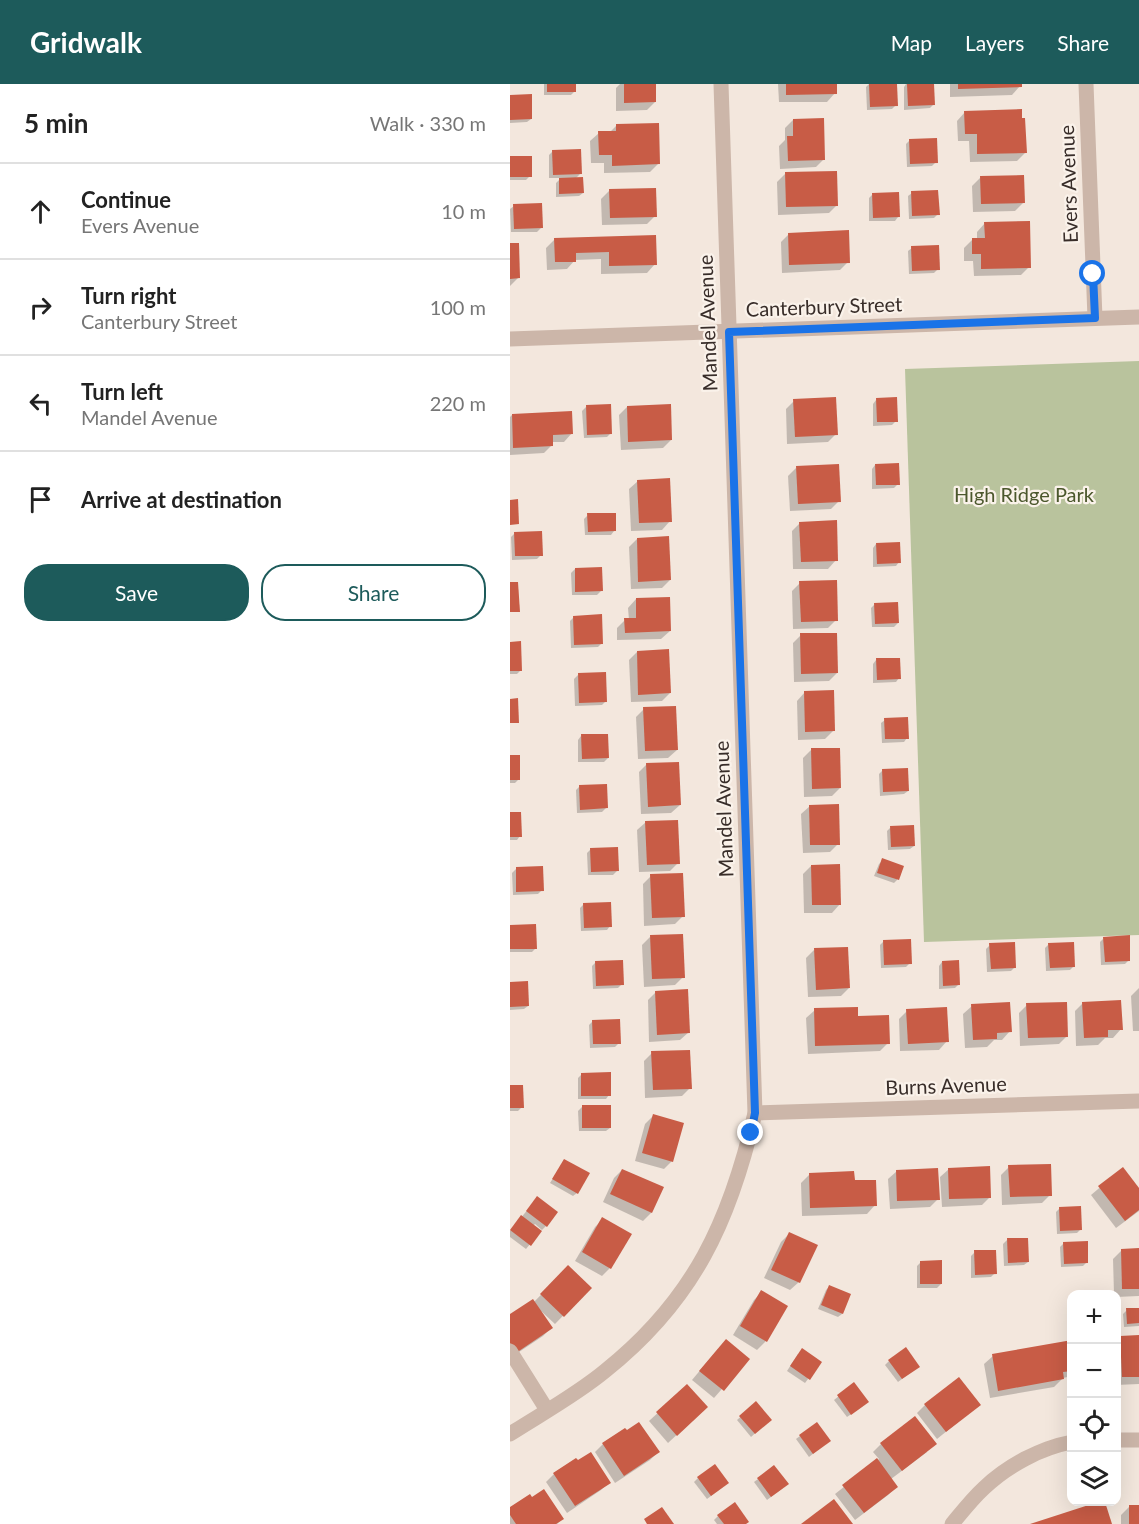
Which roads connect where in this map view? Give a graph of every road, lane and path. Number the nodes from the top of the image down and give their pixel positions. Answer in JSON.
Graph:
{"nodes":[{"id":1,"x":721,"y":84,"type":"edge"},
{"id":2,"x":1086,"y":84,"type":"edge"},
{"id":3,"x":1139,"y":317,"type":"edge"},
{"id":4,"x":1095,"y":318,"type":"junction"},
{"id":5,"x":729,"y":332,"type":"junction"},
{"id":6,"x":510,"y":339,"type":"edge"},
{"id":7,"x":1139,"y":1101,"type":"edge"},
{"id":8,"x":755,"y":1113,"type":"junction"},
{"id":9,"x":510,"y":1351,"type":"edge"},
{"id":10,"x":548,"y":1410,"type":"junction"},
{"id":11,"x":510,"y":1434,"type":"edge"},
{"id":12,"x":1121,"y":1440,"type":"edge"},
{"id":13,"x":1139,"y":1440,"type":"edge"},
{"id":14,"x":1067,"y":1443,"type":"edge"},
{"id":15,"x":952,"y":1524,"type":"edge"}],
"edges":[{"from":1,"to":5,"type":"street","name":"Mandel Avenue"},
{"from":2,"to":4,"type":"street","name":"Evers Avenue"},
{"from":3,"to":4,"type":"street","name":"Canterbury Street"},
{"from":4,"to":5,"type":"street","name":"Canterbury Street"},
{"from":5,"to":6,"type":"street","name":"Canterbury Street"},
{"from":5,"to":8,"type":"street","name":"Mandel Avenue"},
{"from":7,"to":8,"type":"street","name":"Burns Avenue"},
{"from":8,"to":10,"type":"street","name":"Mandel Avenue"},
{"from":9,"to":10,"type":"street"},
{"from":10,"to":11,"type":"street","name":"Mandel Avenue"},
{"from":12,"to":13,"type":"street"},
{"from":14,"to":15,"type":"street"}]}
